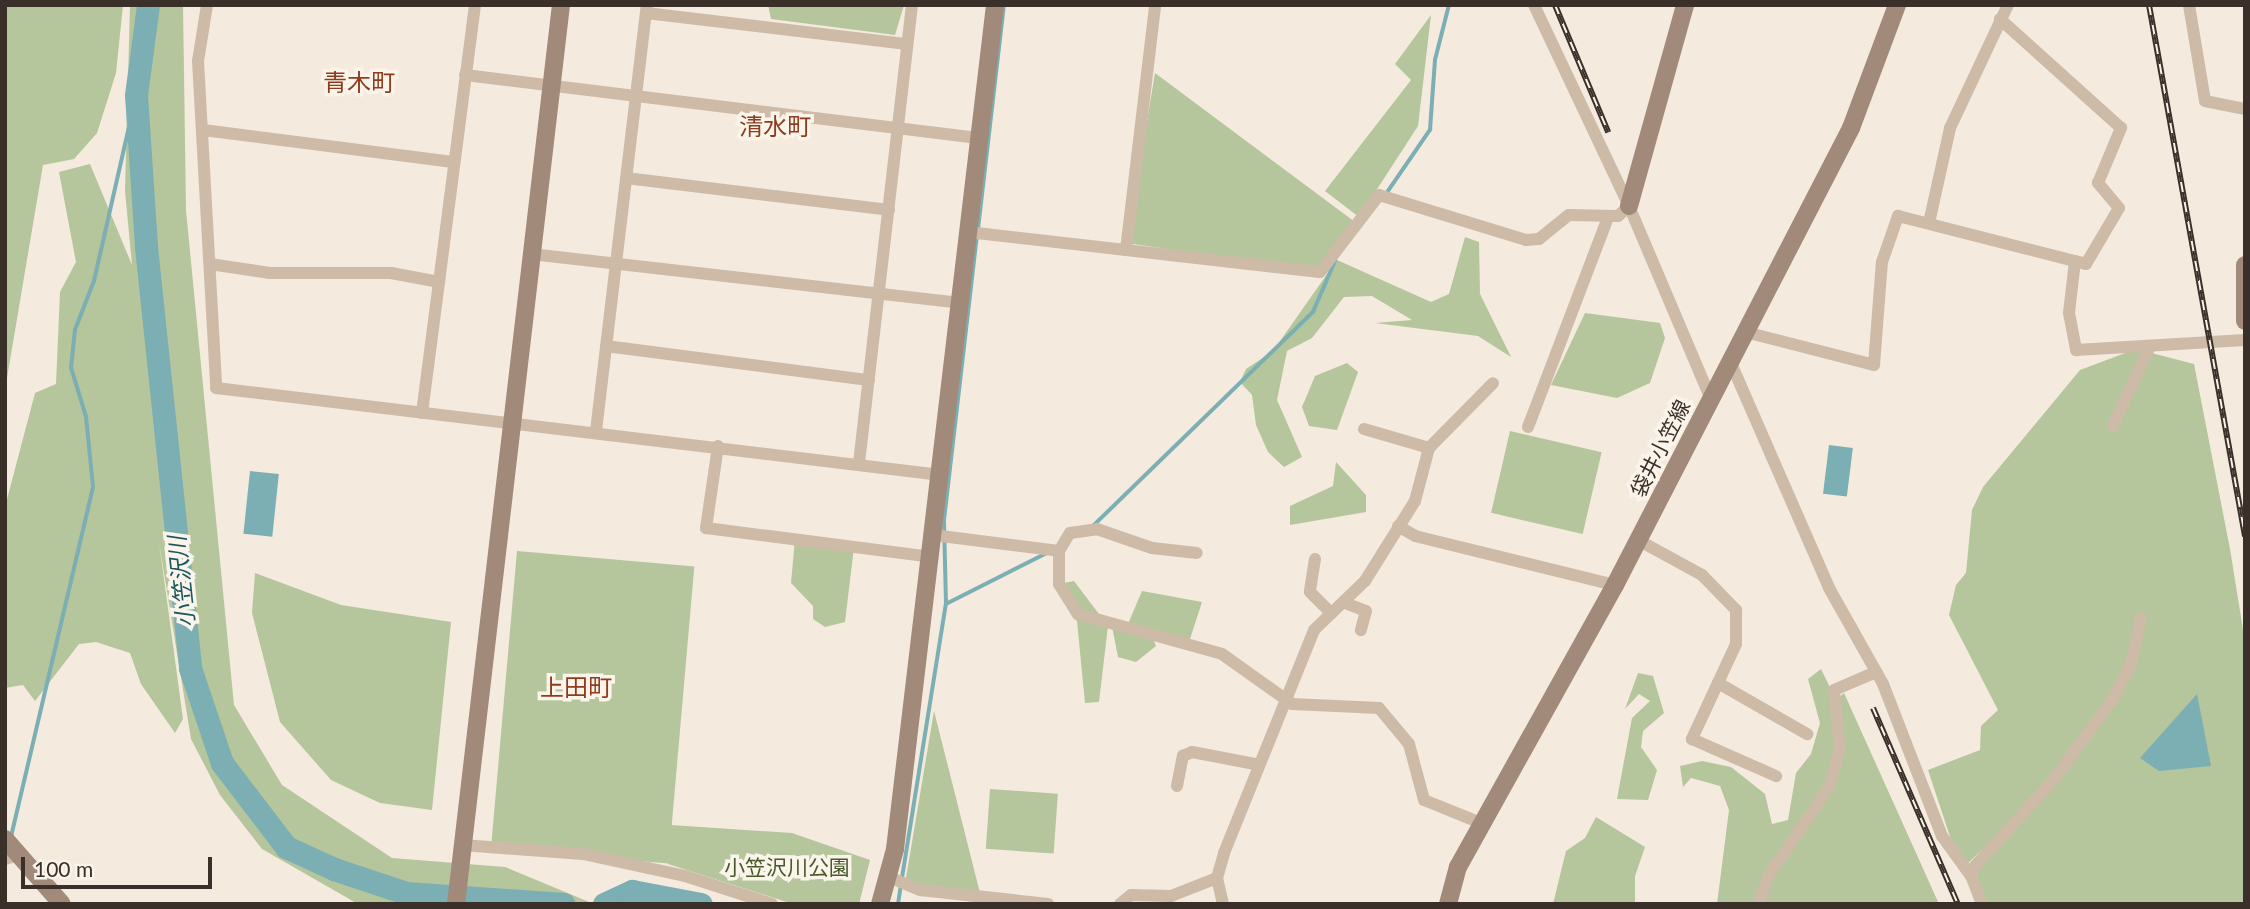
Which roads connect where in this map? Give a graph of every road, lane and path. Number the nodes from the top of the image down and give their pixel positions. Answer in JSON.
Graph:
{"nodes":[{"id":1,"x":207,"y":5,"type":"edge"},
{"id":2,"x":475,"y":5,"type":"edge"},
{"id":3,"x":561,"y":5,"type":"edge"},
{"id":4,"x":912,"y":5,"type":"edge"},
{"id":5,"x":995,"y":5,"type":"edge"},
{"id":6,"x":1155,"y":5,"type":"edge"},
{"id":7,"x":1534,"y":5,"type":"edge"},
{"id":8,"x":1685,"y":5,"type":"edge"},
{"id":9,"x":1897,"y":5,"type":"edge"},
{"id":10,"x":2008,"y":5,"type":"edge"},
{"id":11,"x":2189,"y":5,"type":"edge"},
{"id":12,"x":646,"y":9,"type":"edge"},
{"id":13,"x":2000,"y":19,"type":"junction"},
{"id":14,"x":907,"y":44,"type":"junction"},
{"id":15,"x":465,"y":75,"type":"junction"},
{"id":16,"x":550,"y":87,"type":"junction"},
{"id":17,"x":636,"y":98,"type":"junction"},
{"id":18,"x":2245,"y":109,"type":"edge"},
{"id":19,"x":899,"y":128,"type":"junction"},
{"id":20,"x":203,"y":130,"type":"junction"},
{"id":21,"x":978,"y":138,"type":"junction"},
{"id":22,"x":453,"y":162,"type":"junction"},
{"id":23,"x":626,"y":178,"type":"junction"},
{"id":24,"x":1629,"y":206,"type":"junction"},
{"id":25,"x":889,"y":210,"type":"junction"},
{"id":26,"x":1608,"y":218,"type":"junction"},
{"id":27,"x":1928,"y":223,"type":"junction"},
{"id":28,"x":968,"y":232,"type":"junction"},
{"id":29,"x":1126,"y":250,"type":"junction"},
{"id":30,"x":531,"y":254,"type":"junction"},
{"id":31,"x":2075,"y":261,"type":"junction"},
{"id":32,"x":210,"y":264,"type":"junction"},
{"id":33,"x":2245,"y":265,"type":"edge"},
{"id":34,"x":616,"y":266,"type":"junction"},
{"id":35,"x":439,"y":282,"type":"junction"},
{"id":36,"x":879,"y":294,"type":"junction"},
{"id":37,"x":960,"y":303,"type":"junction"},
{"id":38,"x":2245,"y":321,"type":"edge"},
{"id":39,"x":1745,"y":332,"type":"junction"},
{"id":40,"x":2245,"y":340,"type":"edge"},
{"id":41,"x":606,"y":346,"type":"junction"},
{"id":42,"x":2149,"y":348,"type":"junction"},
{"id":43,"x":1730,"y":361,"type":"junction"},
{"id":44,"x":869,"y":380,"type":"junction"},
{"id":45,"x":1493,"y":383,"type":"dead end"},
{"id":46,"x":1711,"y":399,"type":"junction"},
{"id":47,"x":422,"y":412,"type":"junction"},
{"id":48,"x":512,"y":422,"type":"junction"},
{"id":49,"x":2113,"y":426,"type":"dead end"},
{"id":50,"x":1528,"y":428,"type":"dead end"},
{"id":51,"x":1364,"y":429,"type":"dead end"},
{"id":52,"x":596,"y":431,"type":"junction"},
{"id":53,"x":718,"y":446,"type":"junction"},
{"id":54,"x":1429,"y":448,"type":"junction"},
{"id":55,"x":859,"y":463,"type":"junction"},
{"id":56,"x":942,"y":475,"type":"junction"},
{"id":57,"x":1398,"y":526,"type":"junction"},
{"id":58,"x":933,"y":535,"type":"junction"},
{"id":59,"x":1638,"y":540,"type":"junction"},
{"id":60,"x":1059,"y":551,"type":"junction"},
{"id":61,"x":1197,"y":553,"type":"dead end"},
{"id":62,"x":931,"y":557,"type":"junction"},
{"id":63,"x":1315,"y":559,"type":"dead end"},
{"id":64,"x":1615,"y":585,"type":"junction"},
{"id":65,"x":1345,"y":603,"type":"junction"},
{"id":66,"x":1331,"y":613,"type":"junction"},
{"id":67,"x":2141,"y":618,"type":"dead end"},
{"id":68,"x":1361,"y":630,"type":"dead end"},
{"id":69,"x":1876,"y":672,"type":"junction"},
{"id":70,"x":1718,"y":683,"type":"junction"},
{"id":71,"x":1283,"y":700,"type":"junction"},
{"id":72,"x":1807,"y":734,"type":"dead end"},
{"id":73,"x":1255,"y":764,"type":"junction"},
{"id":74,"x":1776,"y":776,"type":"dead end"},
{"id":75,"x":1177,"y":786,"type":"dead end"},
{"id":76,"x":1481,"y":823,"type":"junction"},
{"id":77,"x":5,"y":839,"type":"edge"},
{"id":78,"x":461,"y":849,"type":"junction"},
{"id":79,"x":12,"y":857,"type":"edge"},
{"id":80,"x":1971,"y":876,"type":"junction"},
{"id":81,"x":889,"y":877,"type":"junction"},
{"id":82,"x":1217,"y":878,"type":"junction"},
{"id":83,"x":62,"y":904,"type":"edge"},
{"id":84,"x":456,"y":904,"type":"edge"},
{"id":85,"x":772,"y":904,"type":"edge"},
{"id":86,"x":880,"y":904,"type":"edge"},
{"id":87,"x":1048,"y":904,"type":"edge"},
{"id":88,"x":1120,"y":904,"type":"edge"},
{"id":89,"x":1223,"y":904,"type":"edge"},
{"id":90,"x":1448,"y":904,"type":"edge"},
{"id":91,"x":1758,"y":904,"type":"edge"},
{"id":92,"x":1982,"y":904,"type":"edge"}],
"edges":[{"from":1,"to":20,"type":"street"},
{"from":2,"to":15,"type":"street"},
{"from":3,"to":16,"type":"street"},
{"from":4,"to":14,"type":"street"},
{"from":5,"to":21,"type":"street"},
{"from":6,"to":29,"type":"street"},
{"from":7,"to":24,"type":"street"},
{"from":8,"to":24,"type":"street"},
{"from":9,"to":39,"type":"street","name":"袋井小笠線"},
{"from":10,"to":13,"type":"street"},
{"from":11,"to":18,"type":"street"},
{"from":12,"to":14,"type":"street"},
{"from":12,"to":17,"type":"street"},
{"from":13,"to":27,"type":"street"},
{"from":13,"to":31,"type":"street"},
{"from":14,"to":19,"type":"street"},
{"from":15,"to":16,"type":"street"},
{"from":15,"to":22,"type":"street"},
{"from":16,"to":17,"type":"street"},
{"from":16,"to":30,"type":"street"},
{"from":17,"to":19,"type":"street"},
{"from":17,"to":23,"type":"street"},
{"from":19,"to":21,"type":"street"},
{"from":19,"to":25,"type":"street"},
{"from":20,"to":22,"type":"street"},
{"from":20,"to":32,"type":"street"},
{"from":21,"to":28,"type":"street"},
{"from":22,"to":35,"type":"street"},
{"from":23,"to":25,"type":"street"},
{"from":23,"to":34,"type":"street"},
{"from":24,"to":26,"type":"street"},
{"from":24,"to":46,"type":"street"},
{"from":25,"to":36,"type":"street"},
{"from":26,"to":29,"type":"street"},
{"from":26,"to":50,"type":"street"},
{"from":27,"to":31,"type":"street"},
{"from":27,"to":39,"type":"street"},
{"from":28,"to":29,"type":"street"},
{"from":28,"to":37,"type":"street"},
{"from":30,"to":34,"type":"street"},
{"from":30,"to":48,"type":"street"},
{"from":31,"to":42,"type":"street"},
{"from":32,"to":35,"type":"street"},
{"from":32,"to":47,"type":"street"},
{"from":33,"to":38,"type":"street"},
{"from":34,"to":36,"type":"street"},
{"from":34,"to":41,"type":"street"},
{"from":35,"to":47,"type":"street"},
{"from":36,"to":37,"type":"street"},
{"from":36,"to":44,"type":"street"},
{"from":37,"to":56,"type":"street"},
{"from":39,"to":43,"type":"street","name":"袋井小笠線"},
{"from":40,"to":42,"type":"street"},
{"from":41,"to":44,"type":"street"},
{"from":41,"to":52,"type":"street"},
{"from":42,"to":49,"type":"street"},
{"from":43,"to":46,"type":"street","name":"袋井小笠線"},
{"from":43,"to":69,"type":"street"},
{"from":44,"to":55,"type":"street"},
{"from":45,"to":54,"type":"street"},
{"from":46,"to":59,"type":"street","name":"袋井小笠線"},
{"from":47,"to":48,"type":"street"},
{"from":48,"to":52,"type":"street"},
{"from":48,"to":78,"type":"street"},
{"from":51,"to":54,"type":"street"},
{"from":52,"to":53,"type":"street"},
{"from":53,"to":55,"type":"street"},
{"from":53,"to":62,"type":"street"},
{"from":54,"to":57,"type":"street"},
{"from":55,"to":56,"type":"street"},
{"from":56,"to":58,"type":"street"},
{"from":57,"to":64,"type":"street"},
{"from":57,"to":65,"type":"street"},
{"from":58,"to":60,"type":"street"},
{"from":58,"to":62,"type":"street"},
{"from":59,"to":64,"type":"street","name":"袋井小笠線"},
{"from":59,"to":70,"type":"street"},
{"from":60,"to":61,"type":"street"},
{"from":60,"to":71,"type":"street"},
{"from":62,"to":81,"type":"street"},
{"from":63,"to":66,"type":"street"},
{"from":64,"to":76,"type":"street","name":"袋井小笠線"},
{"from":65,"to":66,"type":"street"},
{"from":65,"to":68,"type":"street"},
{"from":66,"to":71,"type":"street"},
{"from":67,"to":80,"type":"street"},
{"from":69,"to":80,"type":"street"},
{"from":69,"to":91,"type":"street"},
{"from":70,"to":72,"type":"street"},
{"from":70,"to":74,"type":"street"},
{"from":71,"to":73,"type":"street"},
{"from":71,"to":76,"type":"street"},
{"from":73,"to":75,"type":"street"},
{"from":73,"to":82,"type":"street"},
{"from":76,"to":90,"type":"street","name":"袋井小笠線"},
{"from":77,"to":79,"type":"street"},
{"from":78,"to":84,"type":"street"},
{"from":78,"to":85,"type":"street"},
{"from":79,"to":83,"type":"street"},
{"from":80,"to":92,"type":"street"},
{"from":81,"to":86,"type":"street"},
{"from":81,"to":87,"type":"street"},
{"from":82,"to":88,"type":"street"},
{"from":82,"to":89,"type":"street"}]}
